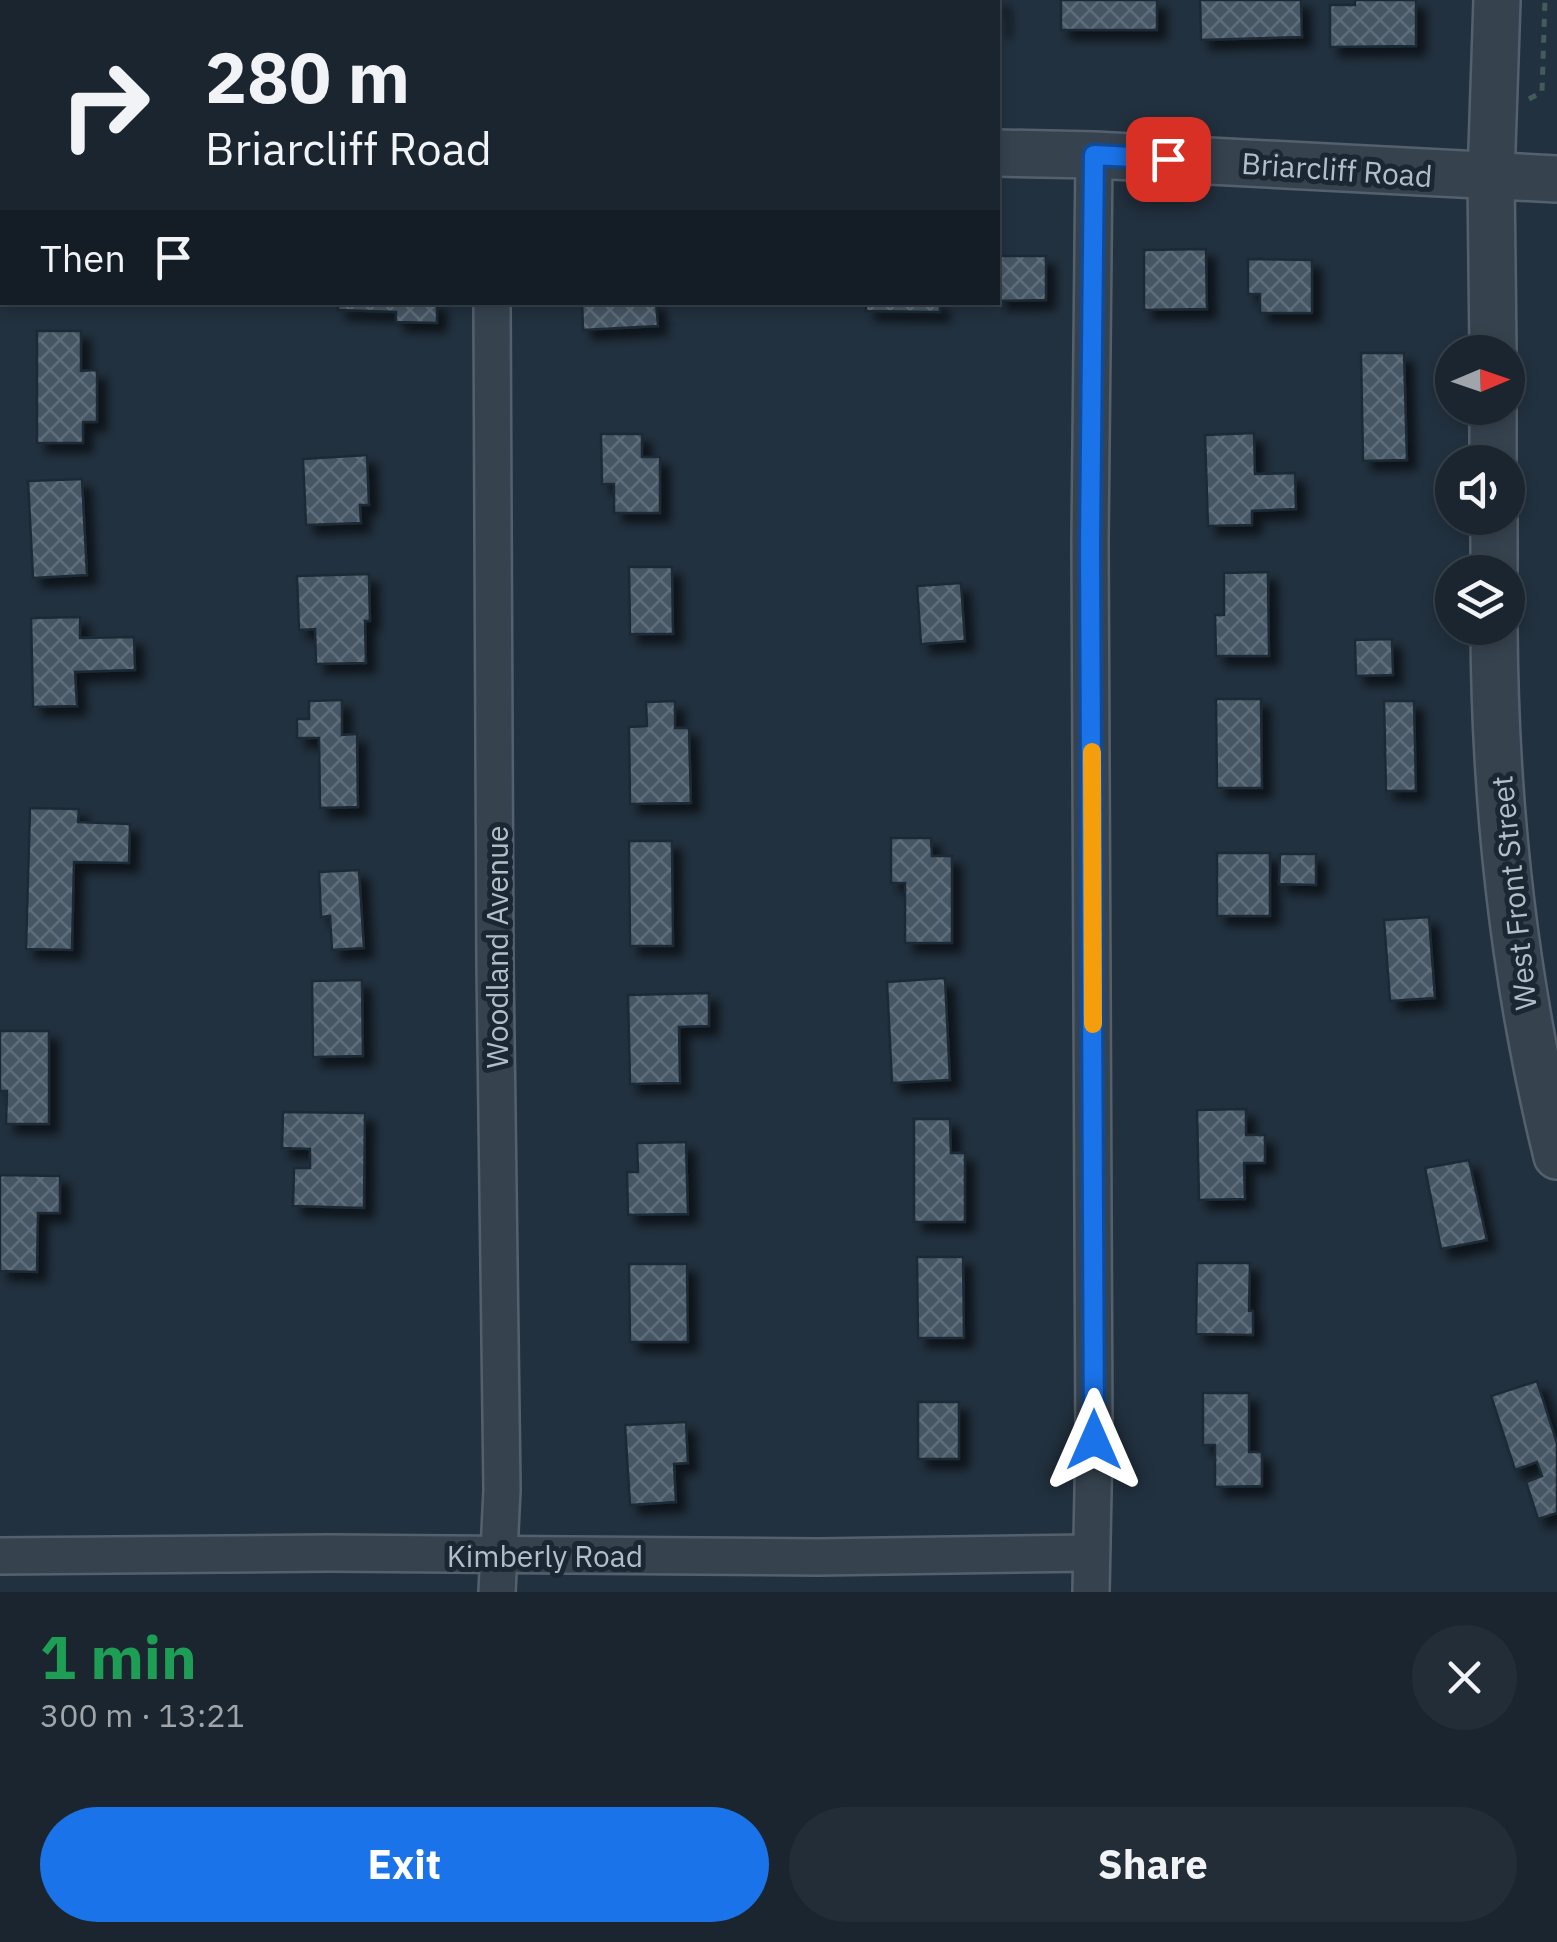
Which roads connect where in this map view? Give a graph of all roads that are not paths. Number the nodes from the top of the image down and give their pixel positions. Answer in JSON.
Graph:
{"nodes":[{"id":1,"x":1497,"y":0,"type":"edge"},
{"id":2,"x":1000,"y":153,"type":"edge"},
{"id":3,"x":1094,"y":155,"type":"junction"},
{"id":4,"x":1491,"y":178,"type":"junction"},
{"id":5,"x":1557,"y":179,"type":"edge"},
{"id":6,"x":492,"y":305,"type":"edge"},
{"id":7,"x":1493,"y":335,"type":"edge"},
{"id":8,"x":1495,"y":645,"type":"edge"},
{"id":9,"x":1557,"y":1156,"type":"edge"},
{"id":10,"x":1090,"y":1553,"type":"junction"},
{"id":11,"x":497,"y":1555,"type":"junction"},
{"id":12,"x":0,"y":1556,"type":"edge"},
{"id":13,"x":497,"y":1592,"type":"edge"},
{"id":14,"x":1091,"y":1592,"type":"edge"}],
"edges":[{"from":1,"to":4,"type":"street"},
{"from":2,"to":3,"type":"street","name":"Briarcliff Road"},
{"from":3,"to":4,"type":"street","name":"Briarcliff Road"},
{"from":3,"to":10,"type":"street"},
{"from":4,"to":5,"type":"street","name":"Briarcliff Road"},
{"from":4,"to":7,"type":"street"},
{"from":6,"to":11,"type":"street","name":"Woodland Avenue"},
{"from":8,"to":9,"type":"street","name":"West Front Street"},
{"from":10,"to":11,"type":"street","name":"Kimberly Road"},
{"from":10,"to":14,"type":"street"},
{"from":11,"to":12,"type":"street","name":"Kimberly Road"},
{"from":11,"to":13,"type":"street","name":"Woodland Avenue"}]}
